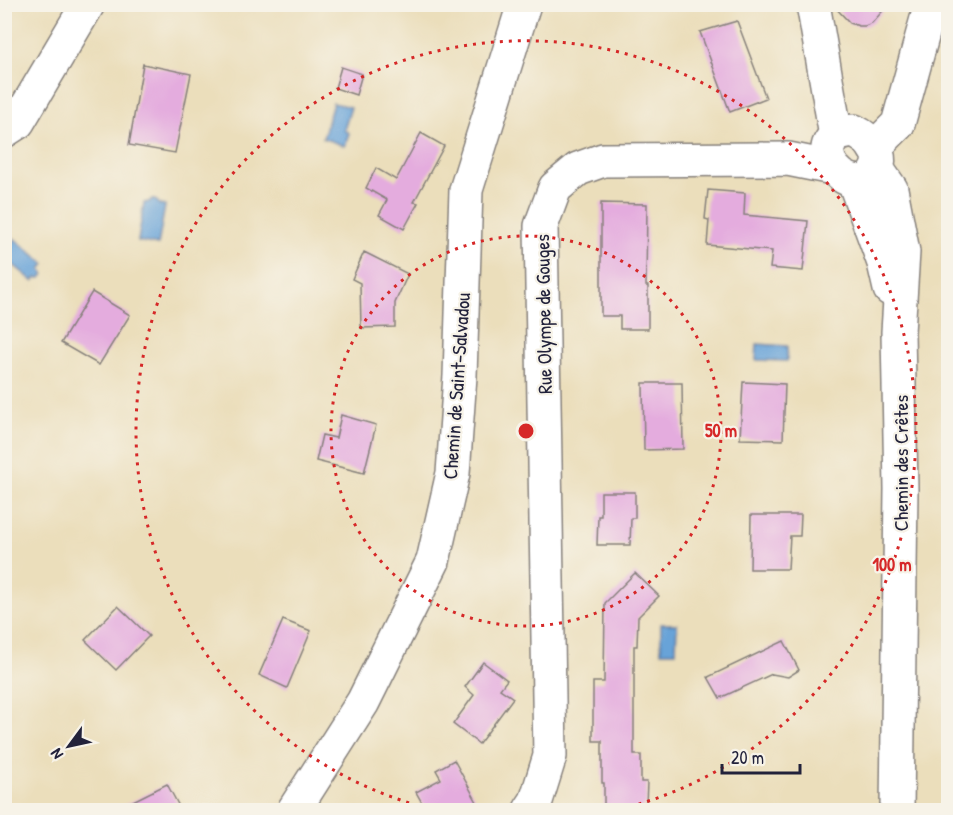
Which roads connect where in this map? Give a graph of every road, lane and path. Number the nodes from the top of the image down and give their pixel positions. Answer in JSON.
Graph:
{"nodes":[{"id":1,"x":88,"y":4,"type":"edge"},
{"id":2,"x":524,"y":4,"type":"edge"},
{"id":3,"x":813,"y":4,"type":"edge"},
{"id":4,"x":931,"y":4,"type":"edge"},
{"id":5,"x":4,"y":131,"type":"edge"},
{"id":6,"x":851,"y":154,"type":"junction"},
{"id":7,"x":294,"y":810,"type":"edge"},
{"id":8,"x":530,"y":810,"type":"edge"},
{"id":9,"x":897,"y":810,"type":"edge"}],
"edges":[{"from":1,"to":5,"type":"street"},
{"from":2,"to":7,"type":"street","name":"Chemin de Saint-Salvadou"},
{"from":3,"to":6,"type":"street","name":"Chemin des Crêtes"},
{"from":4,"to":6,"type":"street"},
{"from":6,"to":8,"type":"street","name":"Rue Olympe de Gouges"},
{"from":6,"to":9,"type":"street","name":"Chemin des Crêtes"}]}
